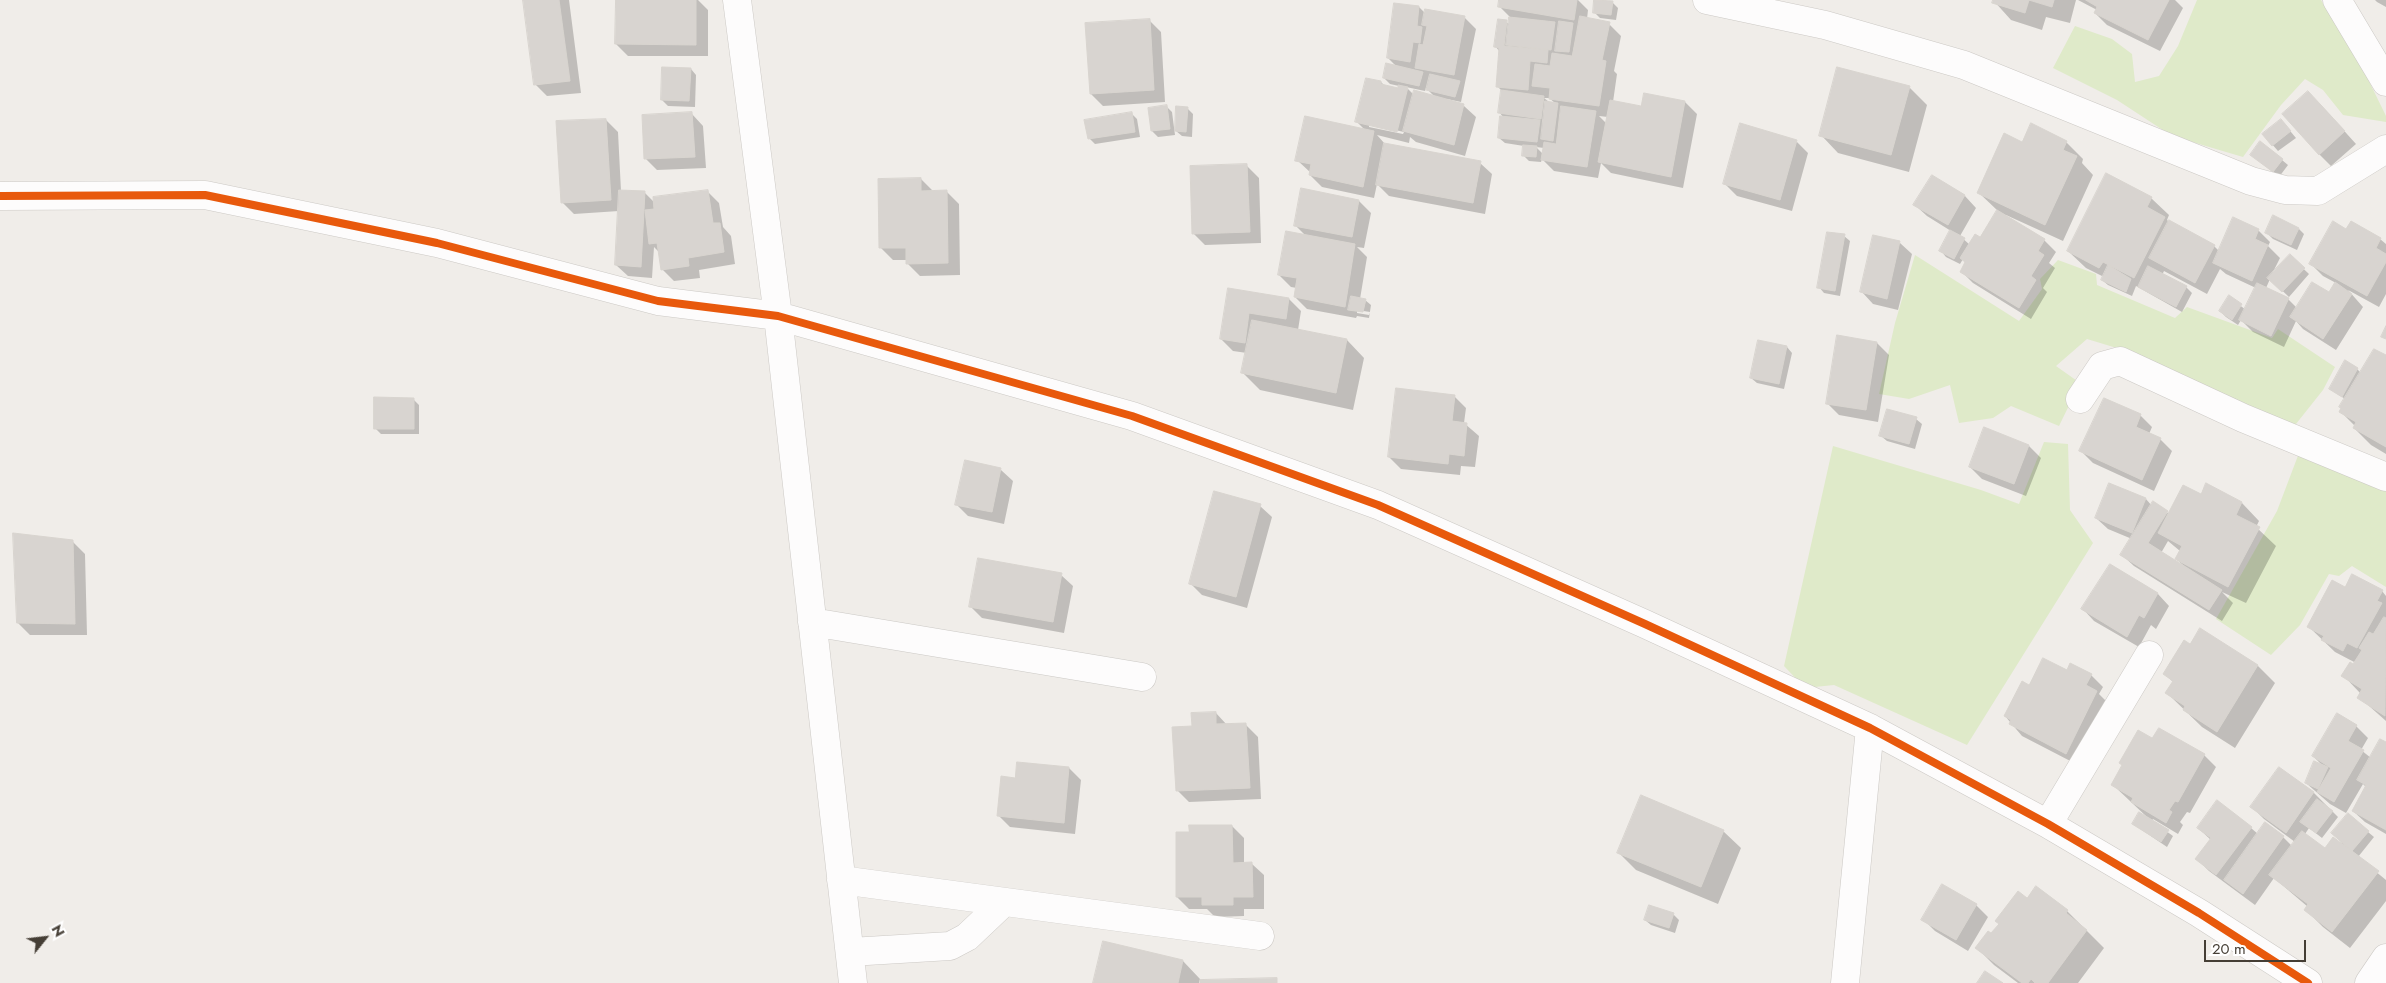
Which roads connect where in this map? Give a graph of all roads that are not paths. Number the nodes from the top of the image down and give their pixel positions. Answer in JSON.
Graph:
{"nodes":[{"id":1,"x":737,"y":0,"type":"edge"},
{"id":2,"x":1706,"y":0,"type":"edge"},
{"id":3,"x":2338,"y":0,"type":"edge"},
{"id":4,"x":2386,"y":82,"type":"edge"},
{"id":5,"x":2386,"y":149,"type":"edge"},
{"id":6,"x":0,"y":196,"type":"edge"},
{"id":7,"x":778,"y":316,"type":"junction"},
{"id":8,"x":2080,"y":399,"type":"dead end"},
{"id":9,"x":2386,"y":477,"type":"edge"},
{"id":10,"x":812,"y":622,"type":"junction"},
{"id":11,"x":2149,"y":655,"type":"dead end"},
{"id":12,"x":1142,"y":677,"type":"dead end"},
{"id":13,"x":1870,"y":728,"type":"junction"},
{"id":14,"x":2048,"y":824,"type":"junction"},
{"id":15,"x":842,"y":880,"type":"junction"},
{"id":16,"x":1004,"y":902,"type":"junction"},
{"id":17,"x":1260,"y":936,"type":"dead end"},
{"id":18,"x":850,"y":952,"type":"junction"},
{"id":19,"x":2386,"y":958,"type":"edge"},
{"id":20,"x":853,"y":983,"type":"edge"},
{"id":21,"x":1845,"y":983,"type":"edge"},
{"id":22,"x":2308,"y":983,"type":"edge"},
{"id":23,"x":2369,"y":983,"type":"edge"}],
"edges":[{"from":1,"to":7,"type":"street"},
{"from":2,"to":5,"type":"street"},
{"from":3,"to":4,"type":"street"},
{"from":6,"to":7,"type":"street"},
{"from":7,"to":10,"type":"street"},
{"from":7,"to":13,"type":"street"},
{"from":8,"to":9,"type":"street"},
{"from":10,"to":12,"type":"street"},
{"from":10,"to":15,"type":"street"},
{"from":11,"to":14,"type":"street"},
{"from":13,"to":14,"type":"street"},
{"from":13,"to":21,"type":"street"},
{"from":14,"to":22,"type":"street"},
{"from":15,"to":16,"type":"street"},
{"from":15,"to":18,"type":"street"},
{"from":16,"to":17,"type":"street"},
{"from":16,"to":18,"type":"street"},
{"from":18,"to":20,"type":"street"},
{"from":19,"to":23,"type":"street"}]}
